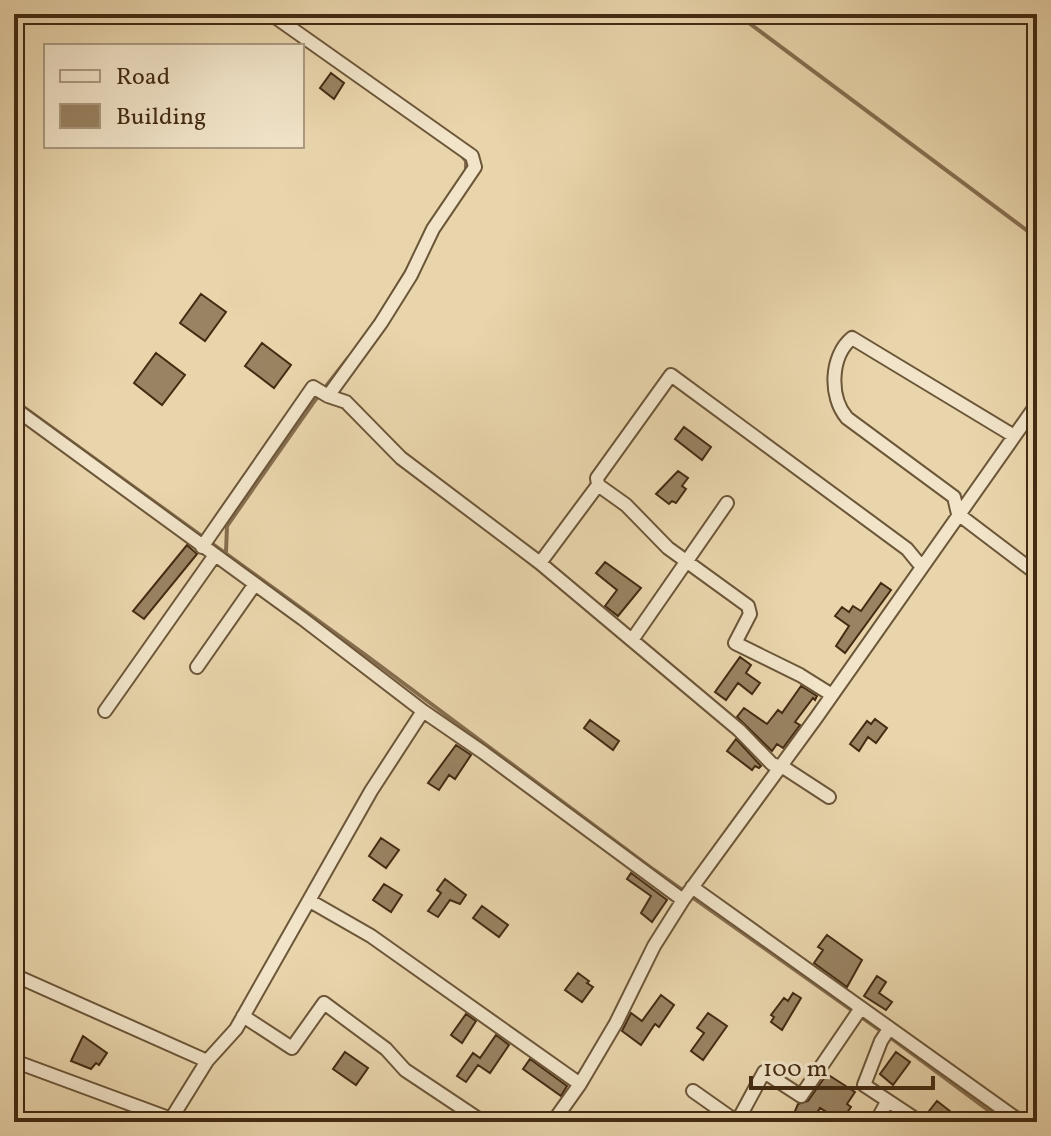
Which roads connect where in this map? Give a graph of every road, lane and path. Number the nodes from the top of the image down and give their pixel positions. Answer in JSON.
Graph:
{"nodes":[{"id":1,"x":271,"y":14,"type":"edge"},
{"id":2,"x":328,"y":396,"type":"junction"},
{"id":3,"x":1037,"y":404,"type":"edge"},
{"id":4,"x":14,"y":408,"type":"edge"},
{"id":5,"x":1014,"y":436,"type":"junction"},
{"id":6,"x":598,"y":485,"type":"junction"},
{"id":7,"x":727,"y":503,"type":"dead end"},
{"id":8,"x":958,"y":514,"type":"junction"},
{"id":9,"x":202,"y":547,"type":"junction"},
{"id":10,"x":215,"y":555,"type":"junction"},
{"id":11,"x":687,"y":561,"type":"junction"},
{"id":12,"x":540,"y":563,"type":"junction"},
{"id":13,"x":921,"y":566,"type":"junction"},
{"id":14,"x":1037,"y":574,"type":"edge"},
{"id":15,"x":255,"y":584,"type":"junction"},
{"id":16,"x":632,"y":640,"type":"junction"},
{"id":17,"x":197,"y":667,"type":"dead end"},
{"id":18,"x":832,"y":695,"type":"junction"},
{"id":19,"x":105,"y":711,"type":"dead end"},
{"id":20,"x":423,"y":711,"type":"junction"},
{"id":21,"x":779,"y":767,"type":"junction"},
{"id":22,"x":829,"y":797,"type":"dead end"},
{"id":23,"x":692,"y":887,"type":"junction"},
{"id":24,"x":683,"y":900,"type":"junction"},
{"id":25,"x":310,"y":901,"type":"junction"},
{"id":26,"x":14,"y":975,"type":"edge"},
{"id":27,"x":861,"y":1008,"type":"junction"},
{"id":28,"x":243,"y":1016,"type":"junction"},
{"id":29,"x":889,"y":1029,"type":"junction"},
{"id":30,"x":14,"y":1061,"type":"edge"},
{"id":31,"x":207,"y":1061,"type":"junction"},
{"id":32,"x":580,"y":1084,"type":"junction"},
{"id":33,"x":693,"y":1091,"type":"dead end"},
{"id":34,"x":887,"y":1102,"type":"junction"},
{"id":35,"x":176,"y":1120,"type":"edge"},
{"id":36,"x":483,"y":1122,"type":"edge"},
{"id":37,"x":553,"y":1122,"type":"edge"},
{"id":38,"x":737,"y":1122,"type":"edge"},
{"id":39,"x":876,"y":1122,"type":"edge"},
{"id":40,"x":920,"y":1122,"type":"edge"},
{"id":41,"x":1021,"y":1122,"type":"edge"}],
"edges":[{"from":1,"to":2,"type":"street"},
{"from":2,"to":9,"type":"street"},
{"from":2,"to":12,"type":"street"},
{"from":3,"to":5,"type":"street"},
{"from":4,"to":9,"type":"street"},
{"from":5,"to":8,"type":"street"},
{"from":5,"to":8,"type":"street"},
{"from":6,"to":11,"type":"street"},
{"from":6,"to":12,"type":"street"},
{"from":6,"to":13,"type":"street"},
{"from":7,"to":11,"type":"street"},
{"from":8,"to":13,"type":"street"},
{"from":8,"to":14,"type":"street"},
{"from":9,"to":10,"type":"street"},
{"from":10,"to":15,"type":"street"},
{"from":10,"to":19,"type":"street"},
{"from":11,"to":16,"type":"street"},
{"from":11,"to":18,"type":"street"},
{"from":12,"to":16,"type":"street"},
{"from":13,"to":18,"type":"street"},
{"from":15,"to":17,"type":"street"},
{"from":15,"to":20,"type":"street"},
{"from":16,"to":21,"type":"street"},
{"from":18,"to":21,"type":"street"},
{"from":20,"to":24,"type":"street"},
{"from":20,"to":25,"type":"street"},
{"from":21,"to":22,"type":"street"},
{"from":21,"to":23,"type":"street"},
{"from":23,"to":24,"type":"street"},
{"from":23,"to":27,"type":"street"},
{"from":24,"to":32,"type":"street"},
{"from":25,"to":28,"type":"street"},
{"from":25,"to":32,"type":"street"},
{"from":26,"to":31,"type":"street"},
{"from":27,"to":29,"type":"street"},
{"from":27,"to":38,"type":"street"},
{"from":28,"to":31,"type":"street"},
{"from":28,"to":36,"type":"street"},
{"from":29,"to":34,"type":"street"},
{"from":29,"to":41,"type":"street"},
{"from":30,"to":35,"type":"street"},
{"from":31,"to":35,"type":"street"},
{"from":32,"to":37,"type":"street"},
{"from":33,"to":38,"type":"street"},
{"from":34,"to":39,"type":"street"},
{"from":34,"to":40,"type":"street"}]}
